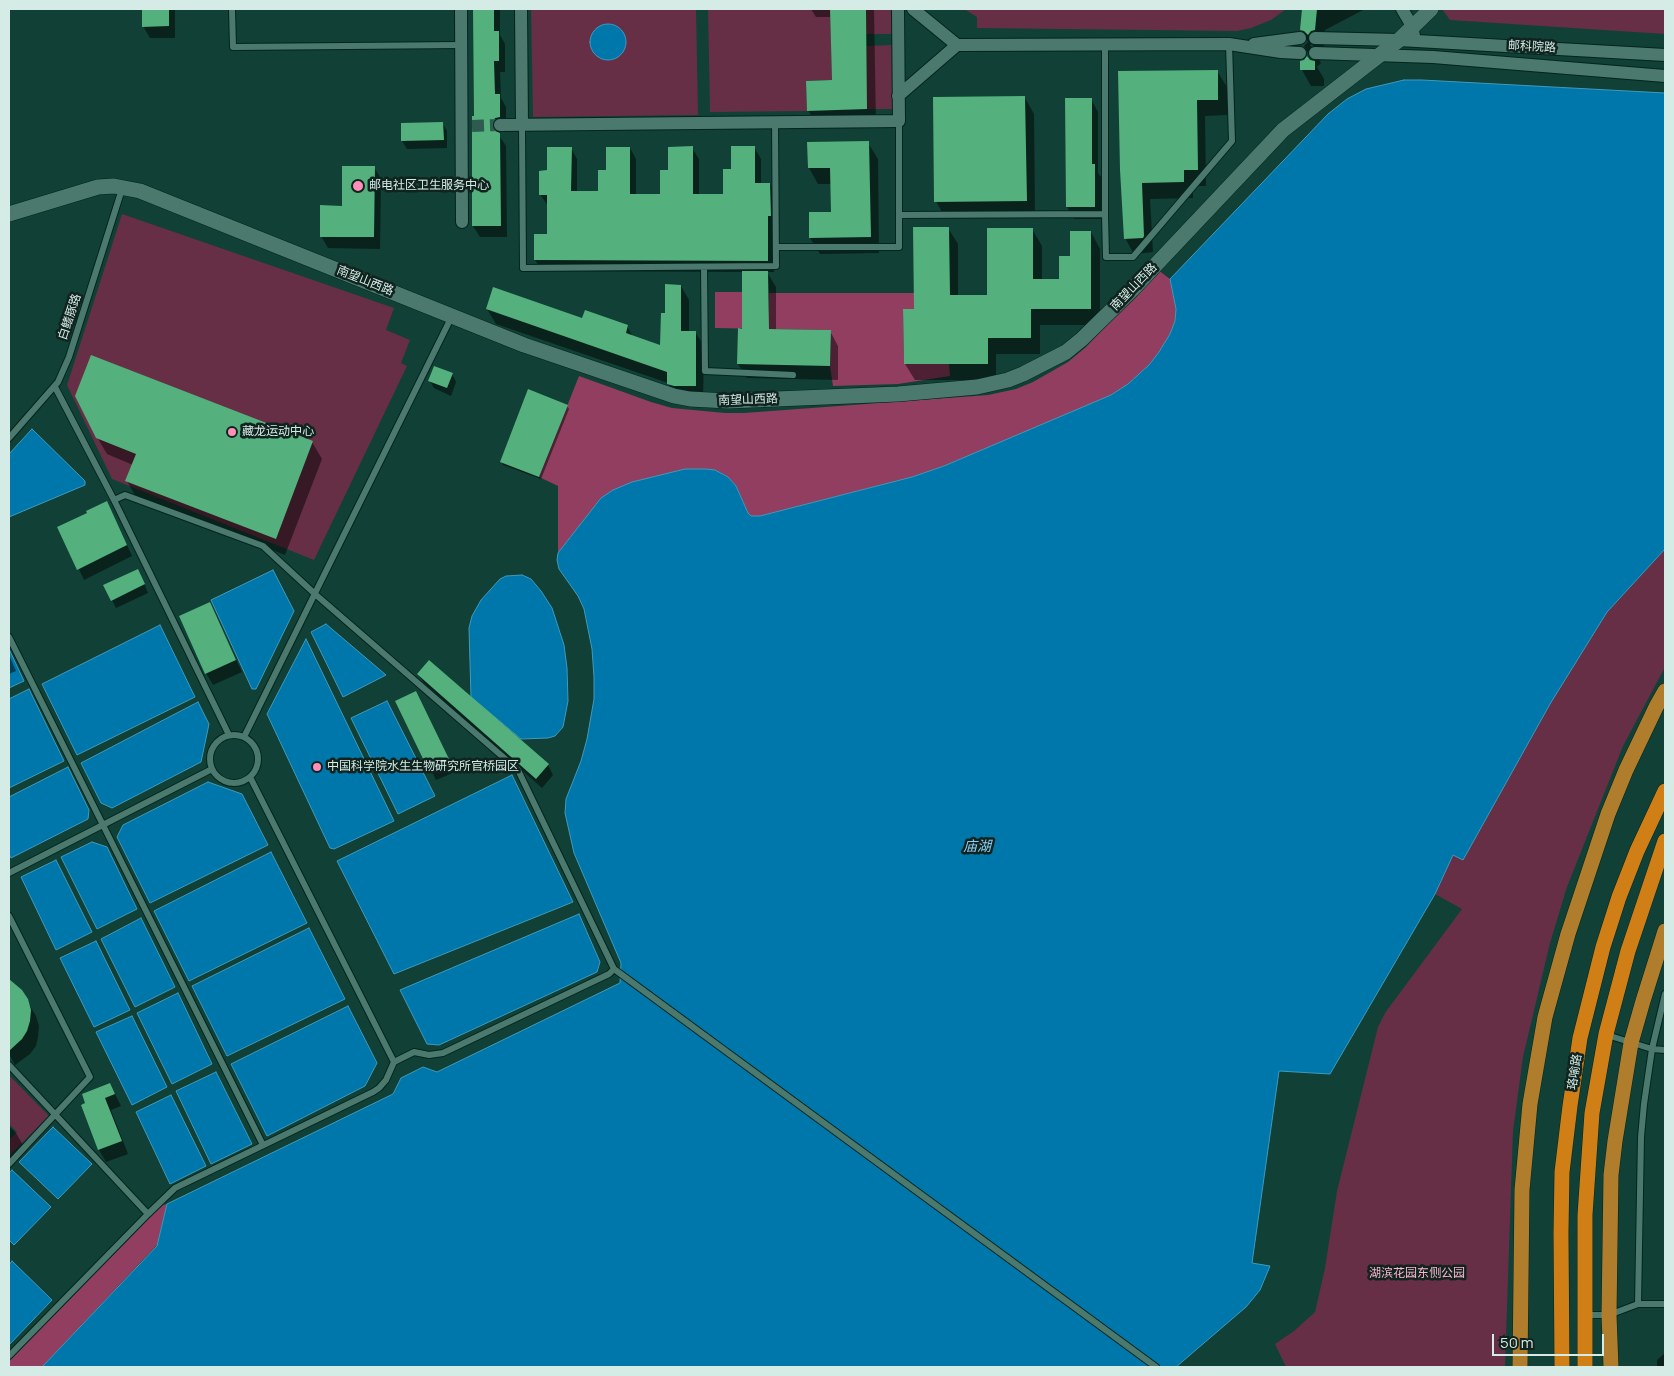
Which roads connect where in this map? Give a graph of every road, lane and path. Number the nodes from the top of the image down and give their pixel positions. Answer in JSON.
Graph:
{"nodes":[{"id":1,"x":232,"y":9,"type":"edge"},
{"id":2,"x":460,"y":9,"type":"edge"},
{"id":3,"x":521,"y":9,"type":"edge"},
{"id":4,"x":898,"y":9,"type":"edge"},
{"id":5,"x":913,"y":9,"type":"edge"},
{"id":6,"x":1402,"y":9,"type":"edge"},
{"id":7,"x":1431,"y":9,"type":"edge"},
{"id":8,"x":1414,"y":34,"type":"junction"},
{"id":9,"x":1300,"y":38,"type":"dead end"},
{"id":10,"x":1315,"y":38,"type":"dead end"},
{"id":11,"x":1399,"y":40,"type":"junction"},
{"id":12,"x":1104,"y":44,"type":"junction"},
{"id":13,"x":1236,"y":44,"type":"junction"},
{"id":14,"x":461,"y":45,"type":"junction"},
{"id":15,"x":957,"y":45,"type":"junction"},
{"id":16,"x":1300,"y":53,"type":"dead end"},
{"id":17,"x":1315,"y":53,"type":"dead end"},
{"id":18,"x":1379,"y":54,"type":"junction"},
{"id":19,"x":1665,"y":55,"type":"edge"},
{"id":20,"x":1419,"y":56,"type":"junction"},
{"id":21,"x":1665,"y":76,"type":"edge"},
{"id":22,"x":898,"y":96,"type":"junction"},
{"id":23,"x":899,"y":121,"type":"junction"},
{"id":24,"x":775,"y":122,"type":"junction"},
{"id":25,"x":500,"y":125,"type":"tunnel mouth"},
{"id":26,"x":522,"y":125,"type":"junction"},
{"id":27,"x":123,"y":187,"type":"junction"},
{"id":28,"x":9,"y":214,"type":"edge"},
{"id":29,"x":1105,"y":214,"type":"junction"},
{"id":30,"x":899,"y":215,"type":"junction"},
{"id":31,"x":462,"y":222,"type":"dead end"},
{"id":32,"x":776,"y":247,"type":"junction"},
{"id":33,"x":704,"y":267,"type":"junction"},
{"id":34,"x":452,"y":316,"type":"junction"},
{"id":35,"x":793,"y":375,"type":"dead end"},
{"id":36,"x":55,"y":386,"type":"junction"},
{"id":37,"x":9,"y":438,"type":"edge"},
{"id":38,"x":114,"y":500,"type":"junction"},
{"id":39,"x":315,"y":594,"type":"junction"},
{"id":40,"x":9,"y":637,"type":"edge"},
{"id":41,"x":1665,"y":691,"type":"edge"},
{"id":42,"x":228,"y":735,"type":"junction"},
{"id":43,"x":244,"y":736,"type":"junction"},
{"id":44,"x":212,"y":769,"type":"junction"},
{"id":45,"x":250,"y":777,"type":"junction"},
{"id":46,"x":1665,"y":791,"type":"edge"},
{"id":47,"x":103,"y":825,"type":"junction"},
{"id":48,"x":1665,"y":841,"type":"edge"},
{"id":49,"x":9,"y":873,"type":"edge"},
{"id":50,"x":9,"y":916,"type":"edge"},
{"id":51,"x":1665,"y":932,"type":"edge"},
{"id":52,"x":614,"y":969,"type":"junction"},
{"id":53,"x":1665,"y":994,"type":"edge"},
{"id":54,"x":1606,"y":1034,"type":"junction"},
{"id":55,"x":1632,"y":1043,"type":"junction"},
{"id":56,"x":1652,"y":1049,"type":"junction"},
{"id":57,"x":1665,"y":1050,"type":"edge"},
{"id":58,"x":394,"y":1062,"type":"junction"},
{"id":59,"x":9,"y":1065,"type":"edge"},
{"id":60,"x":55,"y":1116,"type":"junction"},
{"id":61,"x":263,"y":1146,"type":"junction"},
{"id":62,"x":9,"y":1164,"type":"edge"},
{"id":63,"x":148,"y":1214,"type":"junction"},
{"id":64,"x":1638,"y":1304,"type":"junction"},
{"id":65,"x":1665,"y":1304,"type":"edge"},
{"id":66,"x":1609,"y":1315,"type":"junction"},
{"id":67,"x":1584,"y":1316,"type":"junction"},
{"id":68,"x":9,"y":1356,"type":"edge"},
{"id":69,"x":1156,"y":1367,"type":"edge"},
{"id":70,"x":1520,"y":1367,"type":"edge"},
{"id":71,"x":1562,"y":1367,"type":"edge"},
{"id":72,"x":1584,"y":1367,"type":"edge"},
{"id":73,"x":1611,"y":1367,"type":"edge"}],
"edges":[{"from":1,"to":14,"type":"lane"},
{"from":2,"to":14,"type":"street"},
{"from":3,"to":26,"type":"street"},
{"from":4,"to":22,"type":"street"},
{"from":5,"to":15,"type":"street"},
{"from":6,"to":8,"type":"street"},
{"from":7,"to":8,"type":"street","name":"南望山西路"},
{"from":8,"to":11,"type":"street","name":"南望山西路"},
{"from":8,"to":19,"type":"street","name":"邮科院路"},
{"from":8,"to":20,"type":"street"},
{"from":9,"to":13,"type":"street"},
{"from":10,"to":11,"type":"street"},
{"from":11,"to":18,"type":"street","name":"南望山西路"},
{"from":12,"to":13,"type":"street"},
{"from":12,"to":15,"type":"street"},
{"from":12,"to":29,"type":"lane"},
{"from":13,"to":16,"type":"street"},
{"from":13,"to":29,"type":"lane"},
{"from":14,"to":31,"type":"street"},
{"from":15,"to":22,"type":"street"},
{"from":17,"to":18,"type":"street"},
{"from":18,"to":20,"type":"street"},
{"from":18,"to":34,"type":"street","name":"南望山西路"},
{"from":20,"to":21,"type":"street"},
{"from":22,"to":23,"type":"street"},
{"from":23,"to":24,"type":"street"},
{"from":23,"to":30,"type":"lane"},
{"from":24,"to":26,"type":"street"},
{"from":24,"to":32,"type":"lane"},
{"from":25,"to":26,"type":"street"},
{"from":26,"to":33,"type":"lane"},
{"from":27,"to":28,"type":"street","name":"南望山西路"},
{"from":27,"to":34,"type":"street","name":"南望山西路"},
{"from":27,"to":36,"type":"lane","name":"白鳍豚路"},
{"from":29,"to":30,"type":"lane"},
{"from":30,"to":32,"type":"lane"},
{"from":32,"to":33,"type":"lane"},
{"from":33,"to":35,"type":"lane"},
{"from":34,"to":39,"type":"lane"},
{"from":36,"to":37,"type":"lane","name":"白鳍豚路"},
{"from":36,"to":38,"type":"lane"},
{"from":38,"to":39,"type":"lane"},
{"from":38,"to":42,"type":"lane"},
{"from":39,"to":43,"type":"lane"},
{"from":39,"to":52,"type":"lane"},
{"from":40,"to":47,"type":"lane"},
{"from":41,"to":70,"type":"main road"},
{"from":42,"to":43,"type":"lane"},
{"from":42,"to":44,"type":"lane"},
{"from":43,"to":45,"type":"lane"},
{"from":44,"to":45,"type":"lane"},
{"from":44,"to":47,"type":"lane"},
{"from":45,"to":58,"type":"lane"},
{"from":46,"to":71,"type":"highway","name":"珞喻路"},
{"from":47,"to":49,"type":"lane"},
{"from":47,"to":61,"type":"lane"},
{"from":48,"to":54,"type":"highway","name":"珞喻路"},
{"from":50,"to":60,"type":"lane"},
{"from":51,"to":55,"type":"main road"},
{"from":52,"to":58,"type":"lane"},
{"from":52,"to":69,"type":"lane"},
{"from":53,"to":56,"type":"lane"},
{"from":54,"to":55,"type":"lane"},
{"from":54,"to":67,"type":"highway","name":"珞喻路"},
{"from":55,"to":56,"type":"lane"},
{"from":55,"to":66,"type":"main road"},
{"from":56,"to":57,"type":"lane"},
{"from":56,"to":64,"type":"lane"},
{"from":58,"to":61,"type":"lane"},
{"from":59,"to":60,"type":"lane"},
{"from":60,"to":62,"type":"lane"},
{"from":60,"to":63,"type":"lane"},
{"from":61,"to":63,"type":"lane"},
{"from":63,"to":68,"type":"lane"},
{"from":64,"to":65,"type":"lane"},
{"from":64,"to":66,"type":"lane"},
{"from":66,"to":67,"type":"lane"},
{"from":66,"to":73,"type":"main road"},
{"from":67,"to":72,"type":"highway","name":"珞喻路"}]}
